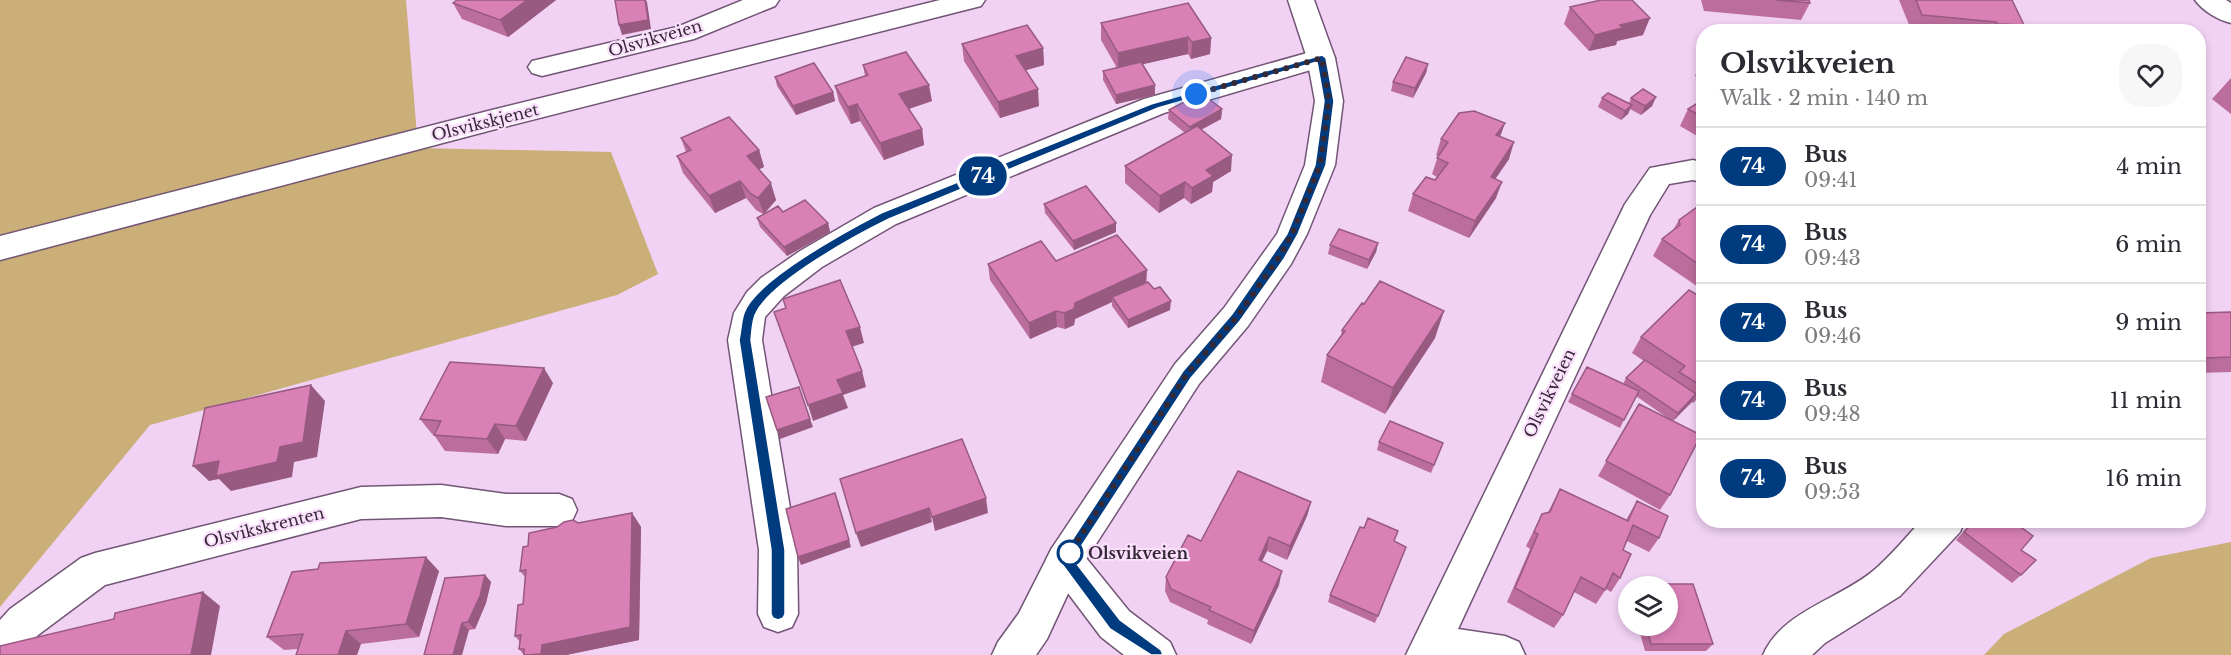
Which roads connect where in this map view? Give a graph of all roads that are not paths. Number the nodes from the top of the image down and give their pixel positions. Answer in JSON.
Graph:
{"nodes":[{"id":1,"x":766,"y":0,"type":"edge"},
{"id":2,"x":972,"y":0,"type":"edge"},
{"id":3,"x":1301,"y":0,"type":"edge"},
{"id":4,"x":2208,"y":0,"type":"edge"},
{"id":5,"x":2231,"y":15,"type":"edge"},
{"id":6,"x":1322,"y":58,"type":"junction"},
{"id":7,"x":542,"y":67,"type":"dead end"},
{"id":8,"x":1696,"y":171,"type":"edge"},
{"id":9,"x":0,"y":249,"type":"edge"},
{"id":10,"x":559,"y":510,"type":"dead end"},
{"id":11,"x":1939,"y":528,"type":"edge"},
{"id":12,"x":1065,"y":560,"type":"junction"},
{"id":13,"x":778,"y":614,"type":"dead end"},
{"id":14,"x":0,"y":648,"type":"edge"},
{"id":15,"x":1012,"y":655,"type":"edge"},
{"id":16,"x":1156,"y":655,"type":"edge"},
{"id":17,"x":1425,"y":655,"type":"edge"},
{"id":18,"x":1439,"y":655,"type":"edge"},
{"id":19,"x":1505,"y":655,"type":"edge"},
{"id":20,"x":1783,"y":655,"type":"edge"}],
"edges":[{"from":1,"to":7,"type":"street","name":"Olsvikveien"},
{"from":2,"to":9,"type":"street","name":"Olsvikskjenet"},
{"from":3,"to":6,"type":"street"},
{"from":4,"to":5,"type":"street"},
{"from":6,"to":12,"type":"street"},
{"from":6,"to":13,"type":"street"},
{"from":8,"to":17,"type":"street","name":"Olsvikveien"},
{"from":10,"to":14,"type":"street","name":"Olsvikskrenten"},
{"from":11,"to":20,"type":"street"},
{"from":12,"to":15,"type":"street"},
{"from":12,"to":16,"type":"street"},
{"from":18,"to":19,"type":"street"}]}
